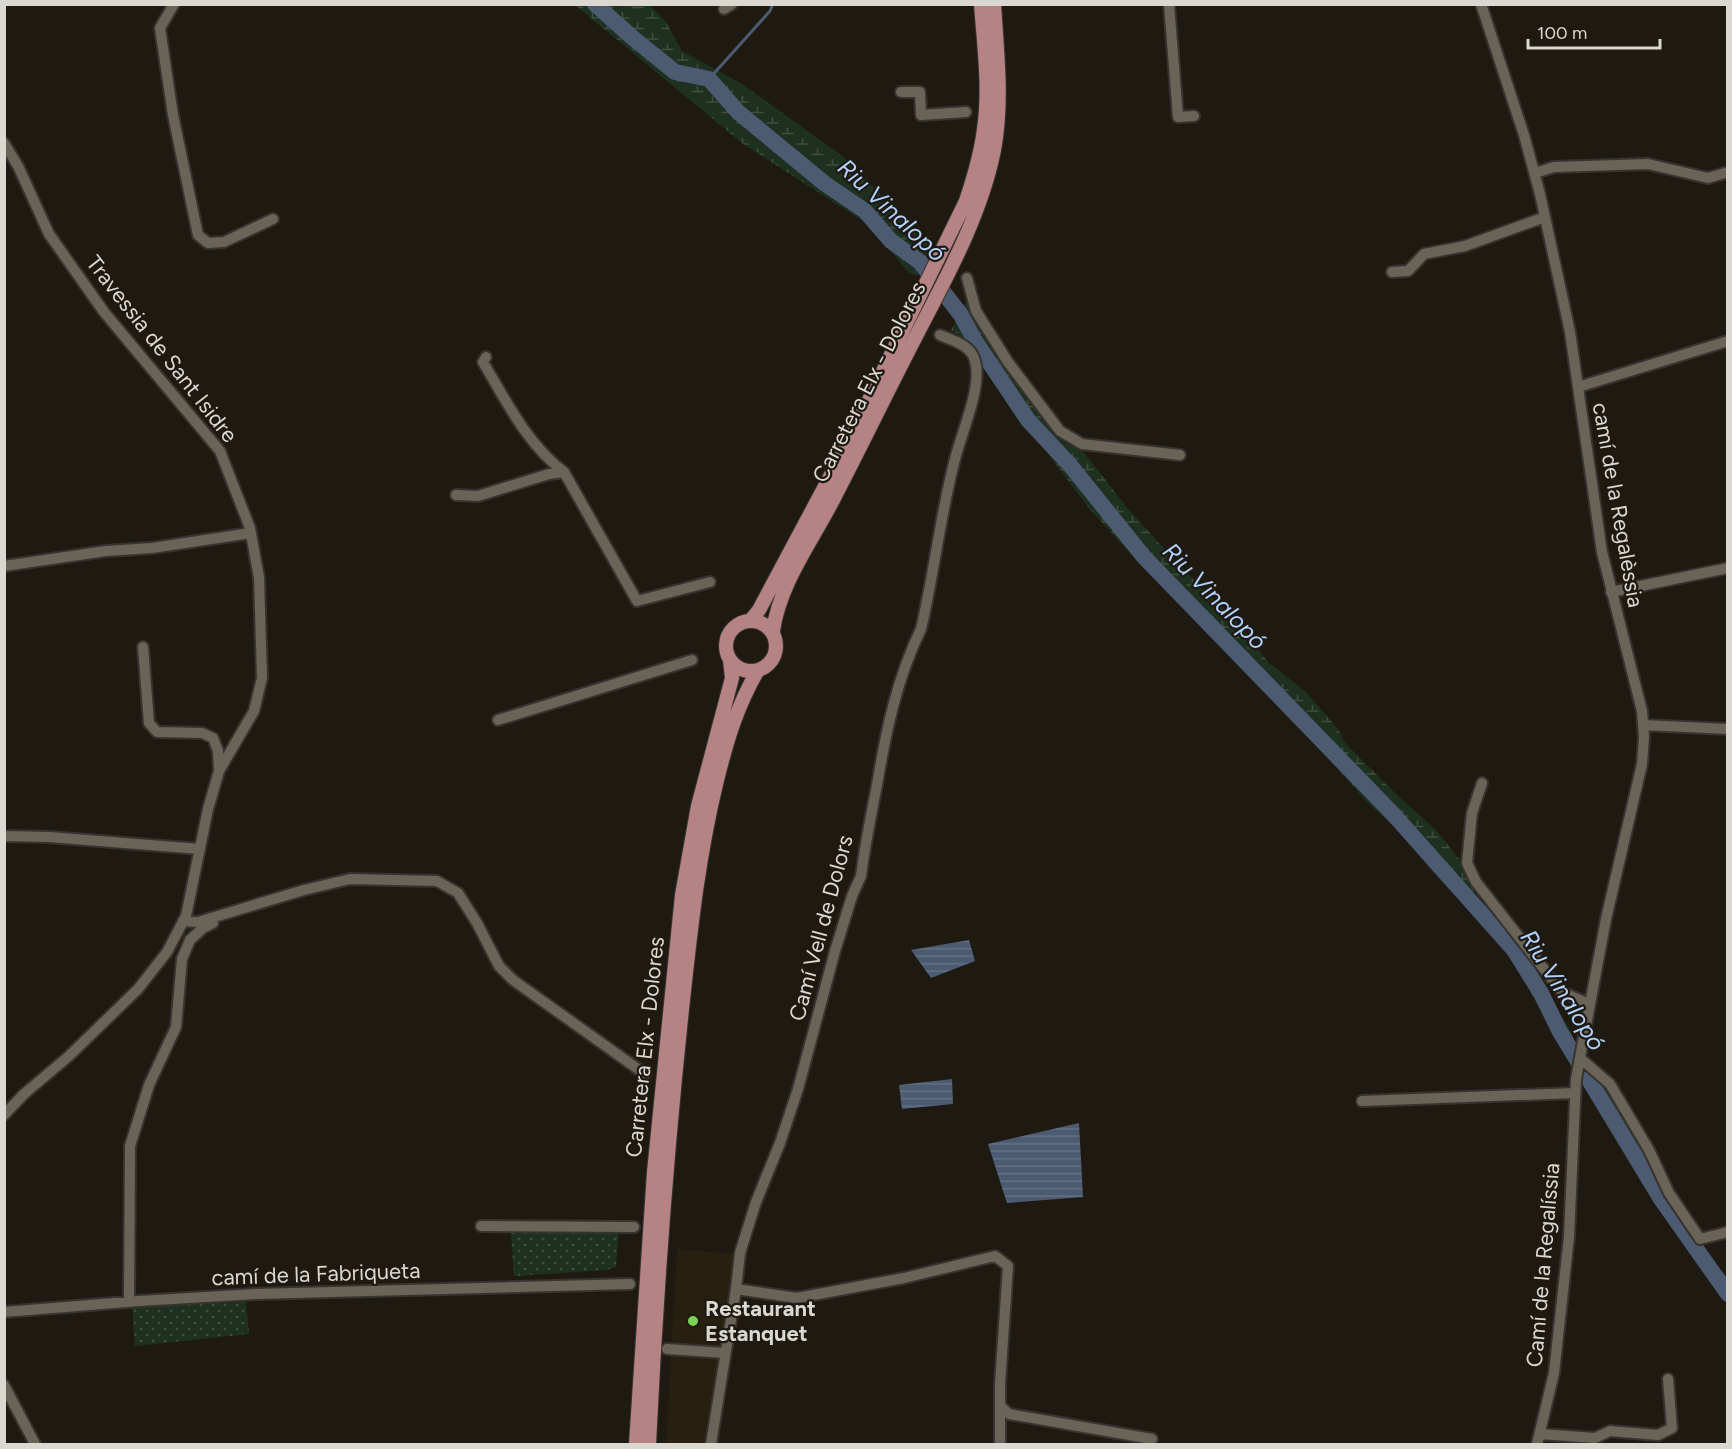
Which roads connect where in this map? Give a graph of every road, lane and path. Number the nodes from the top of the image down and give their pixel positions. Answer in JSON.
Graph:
{"nodes":[{"id":1,"x":174,"y":4,"type":"edge"},
{"id":2,"x":981,"y":4,"type":"edge"},
{"id":3,"x":994,"y":4,"type":"edge"},
{"id":4,"x":1169,"y":4,"type":"edge"},
{"id":5,"x":1481,"y":4,"type":"edge"},
{"id":6,"x":902,"y":92,"type":"dead end"},
{"id":7,"x":966,"y":112,"type":"dead end"},
{"id":8,"x":1194,"y":116,"type":"dead end"},
{"id":9,"x":4,"y":143,"type":"edge"},
{"id":10,"x":1534,"y":173,"type":"junction"},
{"id":11,"x":1725,"y":173,"type":"dead end"},
{"id":12,"x":1545,"y":217,"type":"junction"},
{"id":13,"x":273,"y":219,"type":"dead end"},
{"id":14,"x":953,"y":246,"type":"junction"},
{"id":15,"x":1392,"y":272,"type":"dead end"},
{"id":16,"x":967,"y":278,"type":"dead end"},
{"id":17,"x":919,"y":316,"type":"junction"},
{"id":18,"x":940,"y":335,"type":"dead end"},
{"id":19,"x":1728,"y":341,"type":"edge"},
{"id":20,"x":486,"y":357,"type":"dead end"},
{"id":21,"x":1578,"y":387,"type":"junction"},
{"id":22,"x":1180,"y":455,"type":"dead end"},
{"id":23,"x":564,"y":472,"type":"junction"},
{"id":24,"x":456,"y":495,"type":"dead end"},
{"id":25,"x":251,"y":533,"type":"junction"},
{"id":26,"x":4,"y":566,"type":"edge"},
{"id":27,"x":1728,"y":568,"type":"edge"},
{"id":28,"x":710,"y":582,"type":"dead end"},
{"id":29,"x":1611,"y":592,"type":"junction"},
{"id":30,"x":751,"y":620,"type":"junction"},
{"id":31,"x":773,"y":632,"type":"junction"},
{"id":32,"x":143,"y":647,"type":"dead end"},
{"id":33,"x":692,"y":660,"type":"dead end"},
{"id":34,"x":730,"y":660,"type":"junction"},
{"id":35,"x":758,"y":670,"type":"junction"},
{"id":36,"x":498,"y":720,"type":"dead end"},
{"id":37,"x":1643,"y":725,"type":"junction"},
{"id":38,"x":1728,"y":729,"type":"edge"},
{"id":39,"x":219,"y":771,"type":"junction"},
{"id":40,"x":1482,"y":783,"type":"dead end"},
{"id":41,"x":4,"y":836,"type":"edge"},
{"id":42,"x":200,"y":849,"type":"junction"},
{"id":43,"x":234,"y":911,"type":"junction"},
{"id":44,"x":183,"y":921,"type":"junction"},
{"id":45,"x":1589,"y":1004,"type":"junction"},
{"id":46,"x":1580,"y":1054,"type":"junction"},
{"id":47,"x":645,"y":1074,"type":"dead end"},
{"id":48,"x":1575,"y":1091,"type":"junction"},
{"id":49,"x":1362,"y":1101,"type":"dead end"},
{"id":50,"x":4,"y":1115,"type":"edge"},
{"id":51,"x":481,"y":1226,"type":"dead end"},
{"id":52,"x":634,"y":1227,"type":"dead end"},
{"id":53,"x":1728,"y":1232,"type":"edge"},
{"id":54,"x":630,"y":1284,"type":"dead end"},
{"id":55,"x":736,"y":1289,"type":"junction"},
{"id":56,"x":129,"y":1302,"type":"junction"},
{"id":57,"x":4,"y":1312,"type":"edge"},
{"id":58,"x":668,"y":1349,"type":"dead end"},
{"id":59,"x":725,"y":1353,"type":"junction"},
{"id":60,"x":1668,"y":1379,"type":"dead end"},
{"id":61,"x":4,"y":1385,"type":"edge"},
{"id":62,"x":1000,"y":1406,"type":"junction"},
{"id":63,"x":1152,"y":1439,"type":"dead end"},
{"id":64,"x":1538,"y":1439,"type":"edge"},
{"id":65,"x":1000,"y":1443,"type":"dead end"},
{"id":66,"x":35,"y":1444,"type":"edge"},
{"id":67,"x":636,"y":1444,"type":"edge"},
{"id":68,"x":649,"y":1444,"type":"edge"},
{"id":69,"x":711,"y":1444,"type":"edge"}],
"edges":[{"from":1,"to":13,"type":"street"},
{"from":2,"to":14,"type":"main road","name":"Carretera Elx - Dolores"},
{"from":3,"to":14,"type":"main road","name":"Carretera Elx - Dolores"},
{"from":4,"to":8,"type":"street"},
{"from":5,"to":10,"type":"street","name":"camí de la Regalèssia"},
{"from":6,"to":7,"type":"street"},
{"from":9,"to":25,"type":"street","name":"Travessia de Sant Isidre"},
{"from":10,"to":11,"type":"street"},
{"from":10,"to":12,"type":"street","name":"camí de la Regalèssia"},
{"from":12,"to":15,"type":"street"},
{"from":12,"to":21,"type":"street","name":"camí de la Regalèssia"},
{"from":14,"to":17,"type":"main road","name":"Carretera Elx - Dolores"},
{"from":16,"to":22,"type":"street"},
{"from":17,"to":30,"type":"main road","name":"Carretera Elx - Dolores"},
{"from":17,"to":31,"type":"main road","name":"Carretera Elx - Dolores"},
{"from":18,"to":55,"type":"street","name":"Camí Vell de Dolors"},
{"from":19,"to":21,"type":"street"},
{"from":20,"to":23,"type":"street"},
{"from":21,"to":29,"type":"street","name":"camí de la Regalèssia"},
{"from":23,"to":24,"type":"street"},
{"from":23,"to":28,"type":"street"},
{"from":25,"to":26,"type":"street"},
{"from":25,"to":39,"type":"street","name":"Travessia de Sant Isidre"},
{"from":27,"to":29,"type":"street"},
{"from":29,"to":37,"type":"street","name":"camí de la Regalèssia"},
{"from":30,"to":31,"type":"main road"},
{"from":30,"to":34,"type":"main road"},
{"from":31,"to":35,"type":"main road"},
{"from":32,"to":39,"type":"street"},
{"from":33,"to":36,"type":"street"},
{"from":34,"to":35,"type":"main road"},
{"from":34,"to":67,"type":"main road","name":"Carretera Elx - Dolores"},
{"from":35,"to":68,"type":"main road","name":"Carretera Elx - Dolores"},
{"from":37,"to":38,"type":"street"},
{"from":37,"to":45,"type":"street","name":"camí de la Regalèssia"},
{"from":39,"to":42,"type":"street","name":"Travessia de Sant Isidre"},
{"from":40,"to":45,"type":"street"},
{"from":41,"to":42,"type":"street"},
{"from":42,"to":44,"type":"street","name":"Travessia de Sant Isidre"},
{"from":43,"to":44,"type":"street"},
{"from":43,"to":47,"type":"street"},
{"from":43,"to":56,"type":"street"},
{"from":44,"to":50,"type":"street","name":"Travessia de Sant Isidre"},
{"from":45,"to":46,"type":"street","name":"camí de la Regalèssia"},
{"from":46,"to":48,"type":"street","name":"Camí de la Regalíssia"},
{"from":46,"to":53,"type":"street"},
{"from":48,"to":49,"type":"street"},
{"from":48,"to":64,"type":"street","name":"Camí de la Regalíssia"},
{"from":51,"to":52,"type":"street"},
{"from":54,"to":56,"type":"street","name":"camí de la Fabriqueta"},
{"from":55,"to":59,"type":"street","name":"Camí Vell de Dolors"},
{"from":55,"to":62,"type":"street"},
{"from":56,"to":57,"type":"street","name":"camí de la Fabriqueta"},
{"from":58,"to":59,"type":"street"},
{"from":59,"to":69,"type":"street","name":"Camí Vell de Dolors"},
{"from":60,"to":64,"type":"street"},
{"from":61,"to":66,"type":"street"},
{"from":62,"to":63,"type":"street"},
{"from":62,"to":65,"type":"street"}]}
